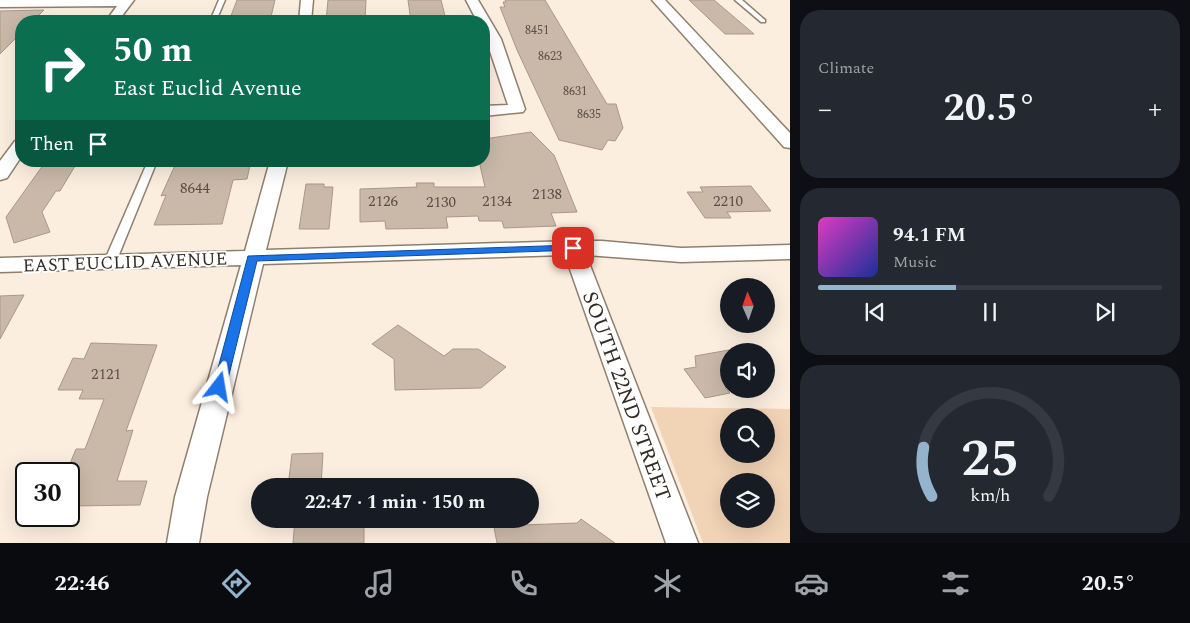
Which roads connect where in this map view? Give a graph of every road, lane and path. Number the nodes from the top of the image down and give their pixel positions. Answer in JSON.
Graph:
{"nodes":[{"id":1,"x":222,"y":0,"type":"edge"},
{"id":2,"x":307,"y":0,"type":"edge"},
{"id":3,"x":472,"y":0,"type":"edge"},
{"id":4,"x":658,"y":0,"type":"edge"},
{"id":5,"x":738,"y":0,"type":"edge"},
{"id":6,"x":127,"y":1,"type":"edge"},
{"id":7,"x":0,"y":3,"type":"edge"},
{"id":8,"x":116,"y":15,"type":"edge"},
{"id":9,"x":216,"y":15,"type":"edge"},
{"id":10,"x":306,"y":15,"type":"edge"},
{"id":11,"x":480,"y":15,"type":"edge"},
{"id":12,"x":763,"y":21,"type":"dead end"},
{"id":13,"x":490,"y":33,"type":"edge"},
{"id":14,"x":490,"y":111,"type":"edge"},
{"id":15,"x":790,"y":143,"type":"edge"},
{"id":16,"x":15,"y":153,"type":"edge"},
{"id":17,"x":150,"y":167,"type":"edge"},
{"id":18,"x":277,"y":167,"type":"edge"},
{"id":19,"x":0,"y":174,"type":"edge"},
{"id":20,"x":573,"y":248,"type":"junction"},
{"id":21,"x":790,"y":252,"type":"edge"},
{"id":22,"x":252,"y":258,"type":"junction"},
{"id":23,"x":110,"y":262,"type":"junction"},
{"id":24,"x":0,"y":265,"type":"edge"},
{"id":25,"x":183,"y":543,"type":"edge"},
{"id":26,"x":682,"y":543,"type":"edge"}],
"edges":[{"from":1,"to":9,"type":"lane"},
{"from":2,"to":10,"type":"street"},
{"from":3,"to":11,"type":"street"},
{"from":4,"to":15,"type":"street"},
{"from":5,"to":12,"type":"lane"},
{"from":6,"to":7,"type":"street"},
{"from":6,"to":8,"type":"street"},
{"from":13,"to":14,"type":"street"},
{"from":16,"to":19,"type":"street"},
{"from":17,"to":23,"type":"lane"},
{"from":18,"to":22,"type":"street"},
{"from":20,"to":21,"type":"street","name":"EAST EUCLID AVENUE"},
{"from":20,"to":22,"type":"street","name":"EAST EUCLID AVENUE"},
{"from":20,"to":26,"type":"street","name":"SOUTH 22ND STREET"},
{"from":22,"to":23,"type":"street","name":"EAST EUCLID AVENUE"},
{"from":22,"to":25,"type":"street"},
{"from":23,"to":24,"type":"street","name":"EAST EUCLID AVENUE"}]}
